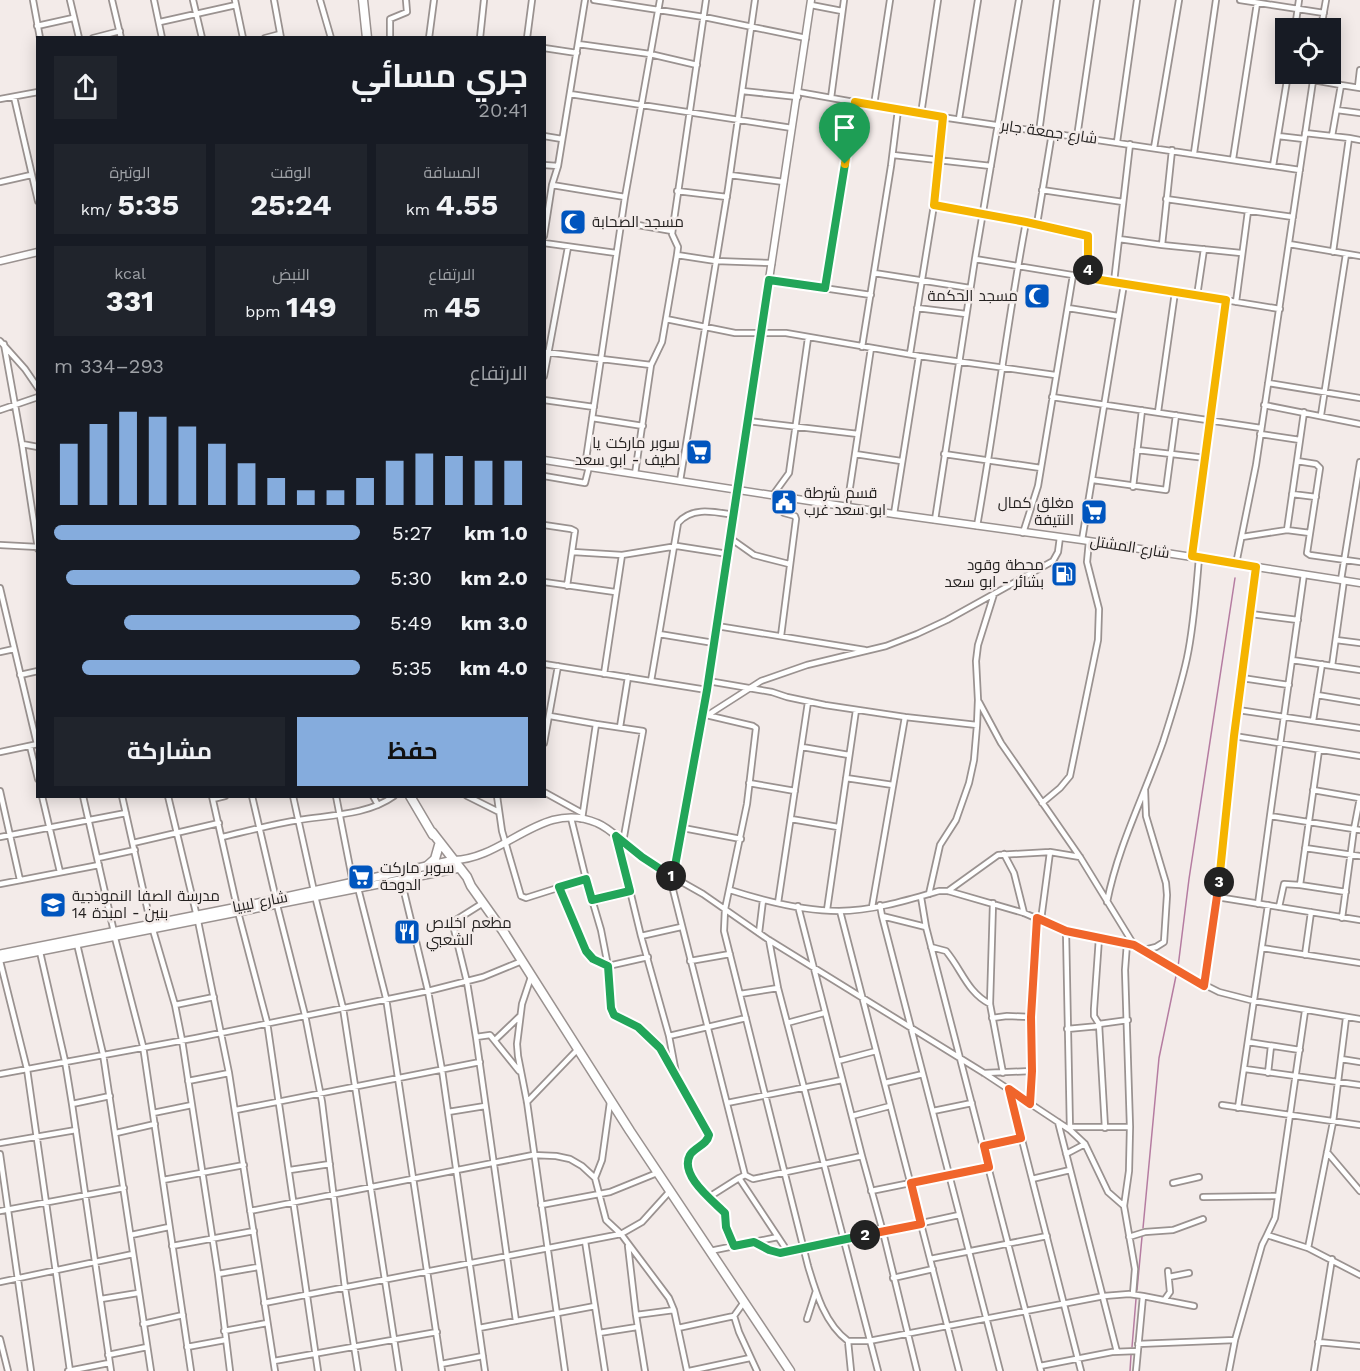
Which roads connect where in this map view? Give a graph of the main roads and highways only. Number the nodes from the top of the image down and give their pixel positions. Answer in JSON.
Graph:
{"nodes":[{"id":1,"x":363,"y":0,"type":"edge"},
{"id":2,"x":367,"y":36,"type":"edge"},
{"id":3,"x":411,"y":798,"type":"edge"},
{"id":4,"x":432,"y":832,"type":"junction"},
{"id":5,"x":439,"y":845,"type":"junction"},
{"id":6,"x":454,"y":865,"type":"junction"},
{"id":7,"x":426,"y":867,"type":"junction"},
{"id":8,"x":356,"y":885,"type":"junction"},
{"id":9,"x":72,"y":943,"type":"junction"},
{"id":10,"x":0,"y":954,"type":"edge"},
{"id":11,"x":0,"y":960,"type":"edge"},
{"id":12,"x":790,"y":1371,"type":"edge"}],
"edges":[{"from":1,"to":2,"type":"highway"},
{"from":3,"to":4,"type":"highway"},
{"from":4,"to":5,"type":"highway"},
{"from":4,"to":6,"type":"highway"},
{"from":5,"to":6,"type":"highway"},
{"from":5,"to":7,"type":"highway"},
{"from":6,"to":7,"type":"main road","name":"شارع ليبيا"},
{"from":6,"to":8,"type":"main road","name":"شارع ليبيا"},
{"from":6,"to":12,"type":"highway"},
{"from":7,"to":8,"type":"main road","name":"شارع ليبيا"},
{"from":8,"to":9,"type":"main road","name":"شارع ليبيا"},
{"from":9,"to":10,"type":"main road","name":"شارع ليبيا"},
{"from":9,"to":11,"type":"main road","name":"شارع ليبيا"}]}
